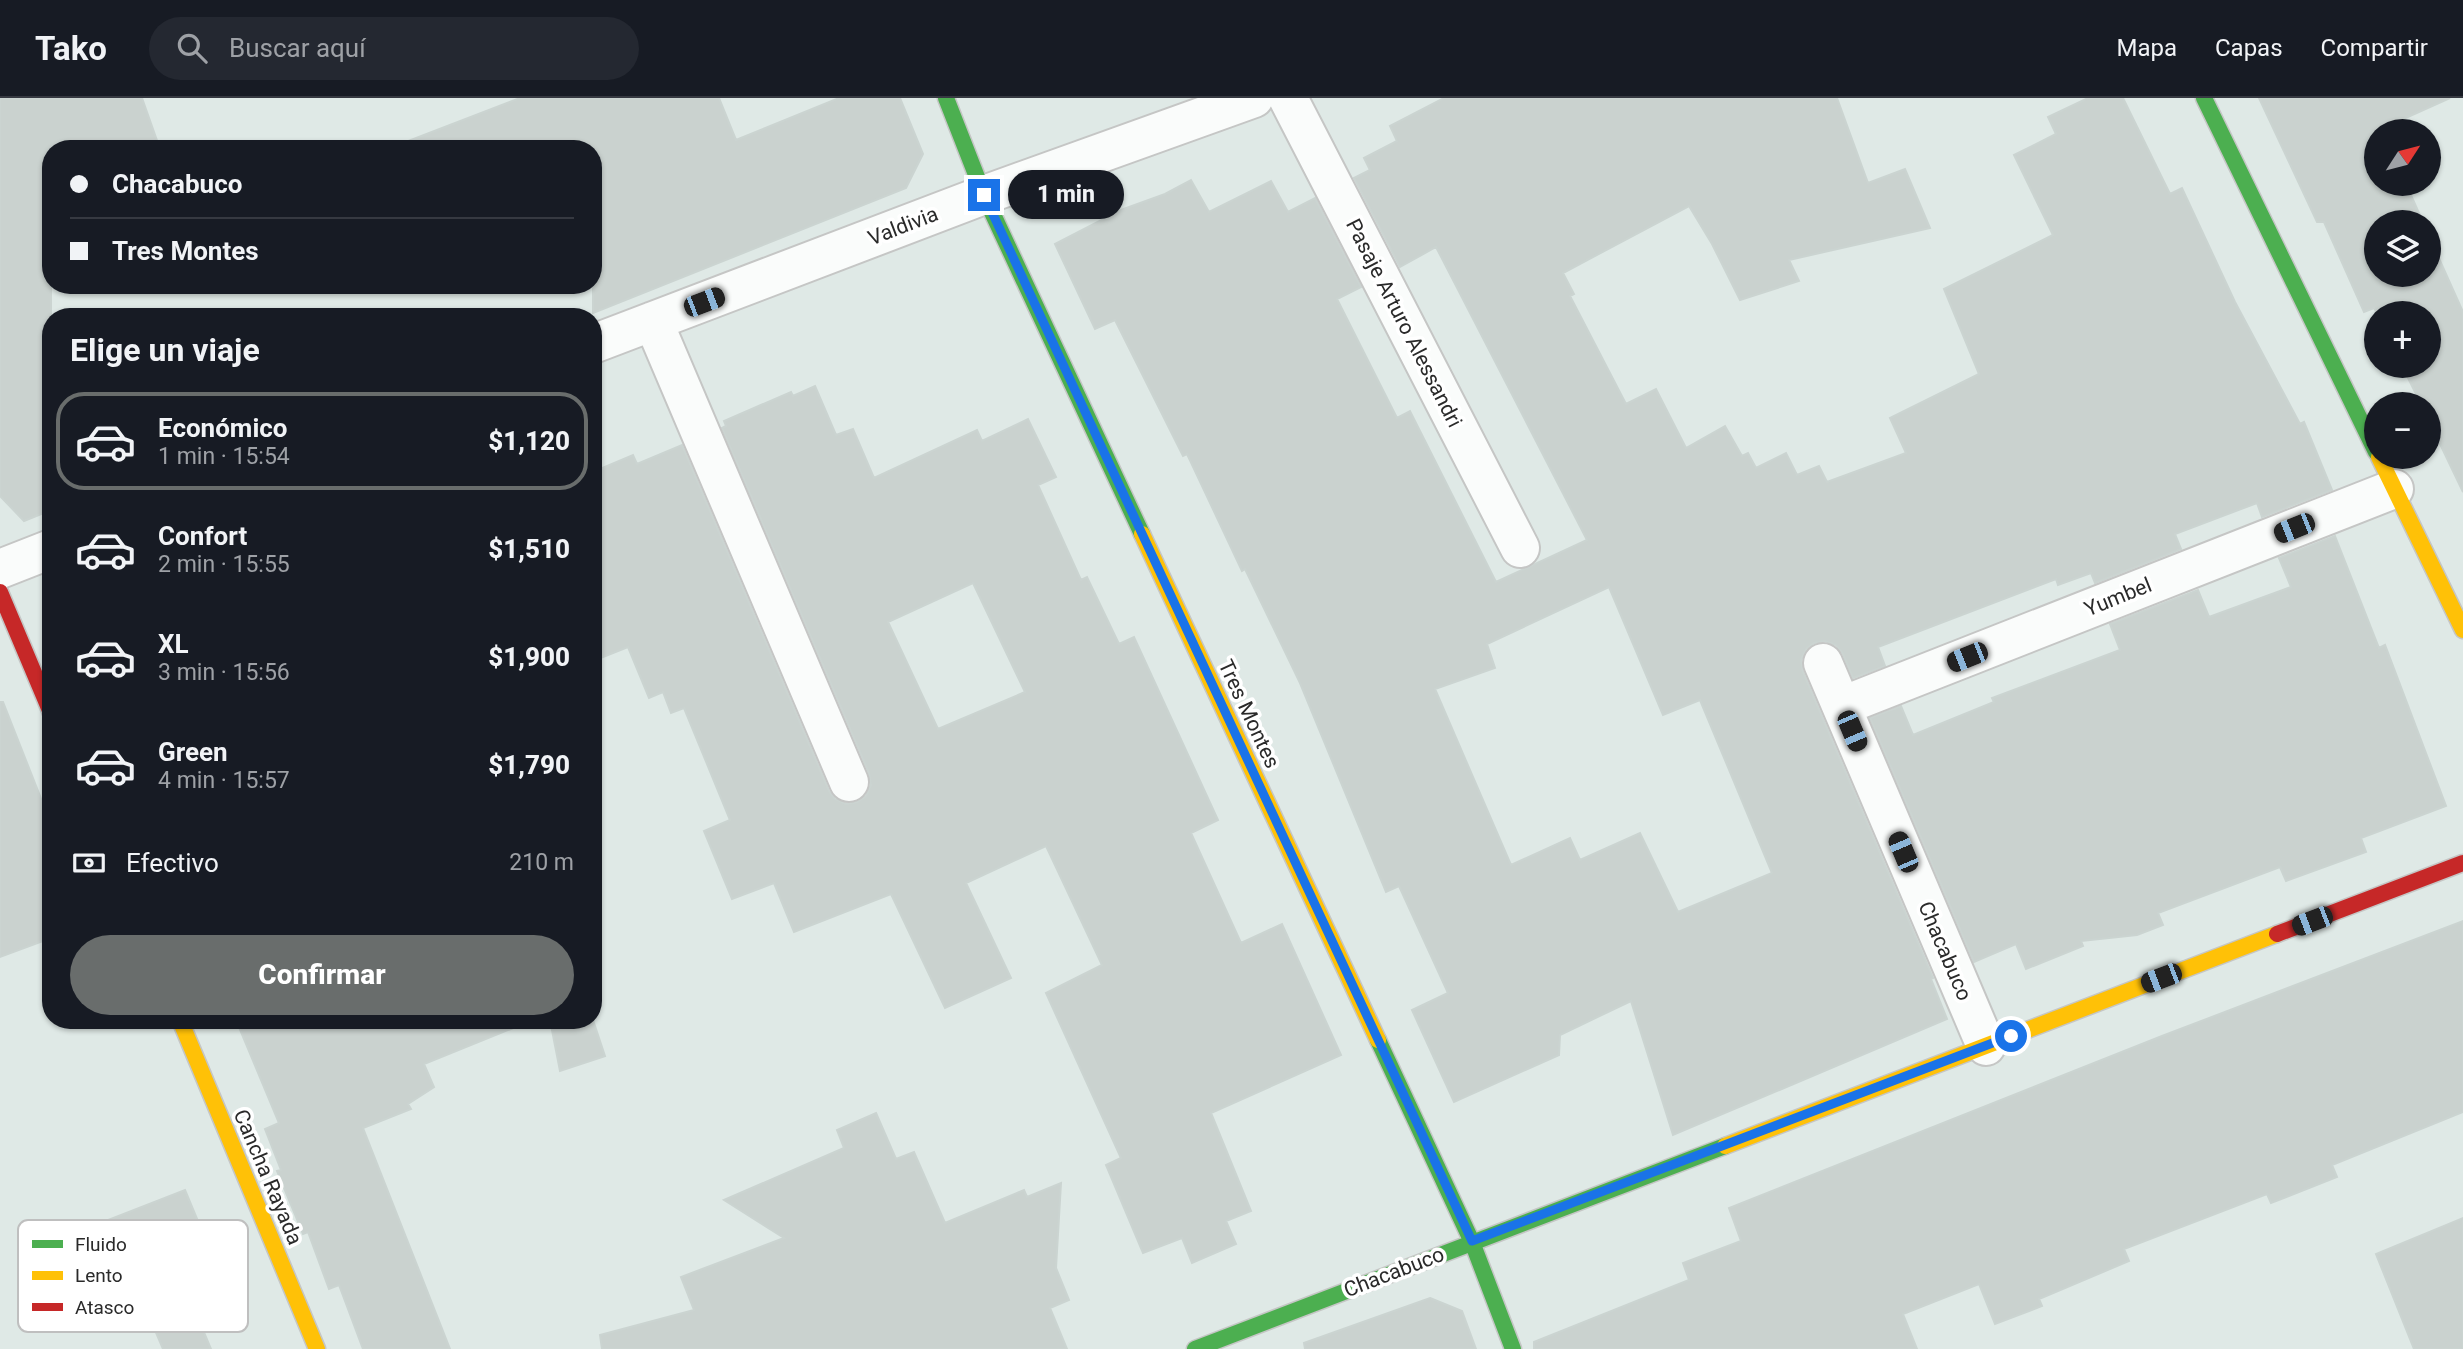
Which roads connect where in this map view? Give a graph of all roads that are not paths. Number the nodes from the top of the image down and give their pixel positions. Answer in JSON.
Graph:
{"nodes":[{"id":1,"x":946,"y":98,"type":"edge"},
{"id":2,"x":1254,"y":98,"type":"edge"},
{"id":3,"x":1288,"y":98,"type":"edge"},
{"id":4,"x":2204,"y":98,"type":"edge"},
{"id":5,"x":984,"y":195,"type":"junction"},
{"id":6,"x":653,"y":321,"type":"junction"},
{"id":7,"x":602,"y":341,"type":"edge"},
{"id":8,"x":2364,"y":427,"type":"edge"},
{"id":9,"x":2376,"y":469,"type":"edge"},
{"id":10,"x":2384,"y":469,"type":"edge"},
{"id":11,"x":1520,"y":548,"type":"dead end"},
{"id":12,"x":42,"y":553,"type":"edge"},
{"id":13,"x":0,"y":569,"type":"edge"},
{"id":14,"x":0,"y":592,"type":"edge"},
{"id":15,"x":2463,"y":630,"type":"edge"},
{"id":16,"x":1823,"y":663,"type":"dead end"},
{"id":17,"x":42,"y":692,"type":"edge"},
{"id":18,"x":1842,"y":706,"type":"junction"},
{"id":19,"x":849,"y":782,"type":"dead end"},
{"id":20,"x":2463,"y":863,"type":"edge"},
{"id":21,"x":184,"y":1029,"type":"edge"},
{"id":22,"x":1986,"y":1045,"type":"junction"},
{"id":23,"x":1472,"y":1241,"type":"junction"},
{"id":24,"x":317,"y":1349,"type":"edge"},
{"id":25,"x":1195,"y":1349,"type":"edge"},
{"id":26,"x":1513,"y":1349,"type":"edge"}],
"edges":[{"from":1,"to":5,"type":"street","name":"Tres Montes"},
{"from":2,"to":5,"type":"street","name":"Valdivia"},
{"from":3,"to":11,"type":"street","name":"Pasaje Arturo Alessandri"},
{"from":4,"to":8,"type":"street"},
{"from":5,"to":6,"type":"street","name":"Valdivia"},
{"from":5,"to":23,"type":"street","name":"Tres Montes"},
{"from":6,"to":7,"type":"street","name":"Valdivia"},
{"from":6,"to":19,"type":"street"},
{"from":9,"to":18,"type":"street","name":"Yumbel"},
{"from":10,"to":15,"type":"street"},
{"from":12,"to":13,"type":"street"},
{"from":14,"to":17,"type":"street"},
{"from":16,"to":18,"type":"street","name":"Chacabuco"},
{"from":18,"to":22,"type":"street","name":"Chacabuco"},
{"from":20,"to":22,"type":"street","name":"Chacabuco"},
{"from":21,"to":24,"type":"street","name":"Cancha Rayada"},
{"from":22,"to":23,"type":"street","name":"Chacabuco"},
{"from":23,"to":25,"type":"street","name":"Chacabuco"},
{"from":23,"to":26,"type":"street","name":"Tres Montes"}]}
